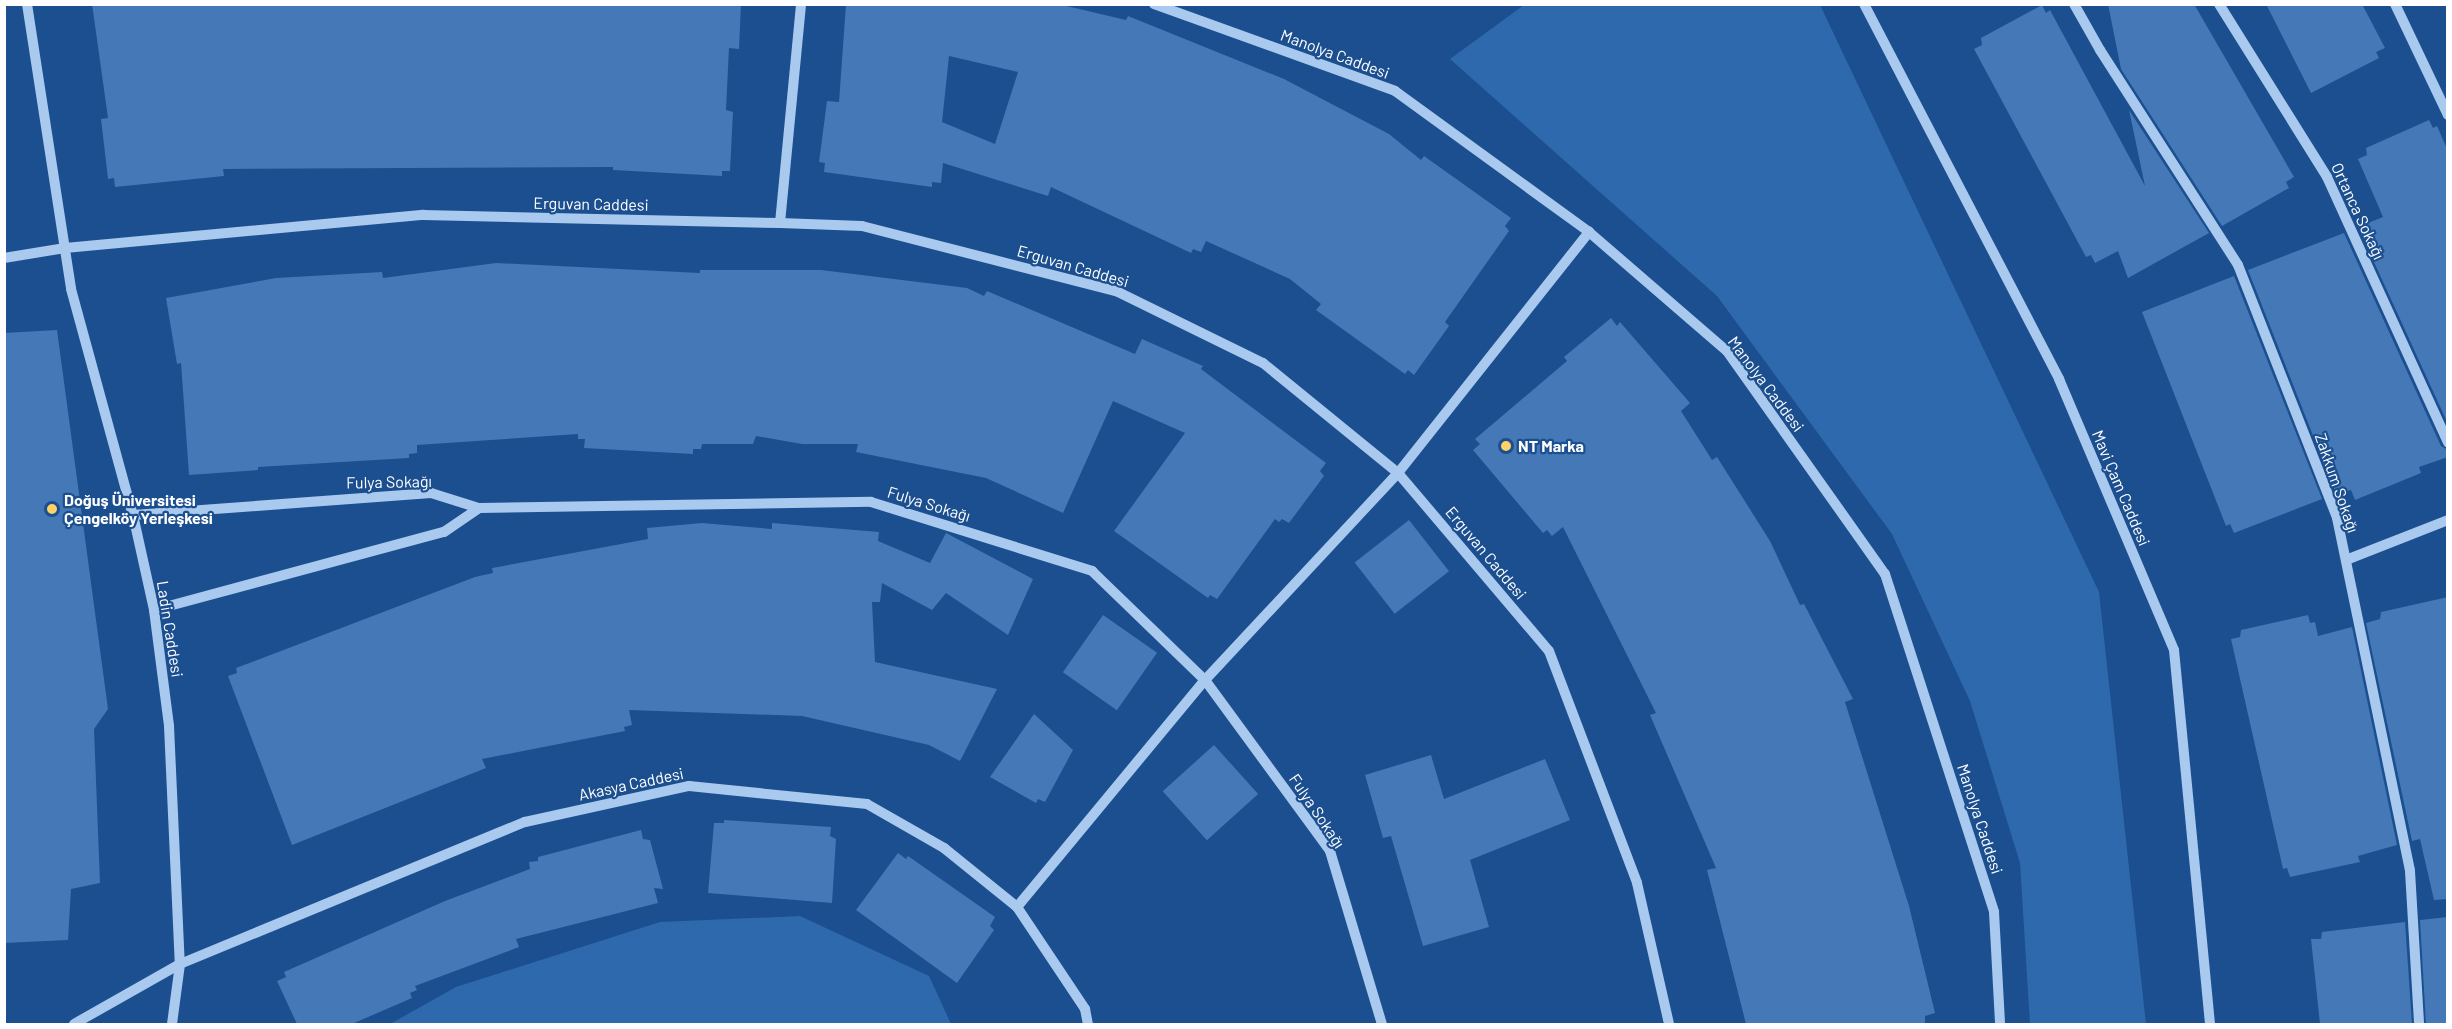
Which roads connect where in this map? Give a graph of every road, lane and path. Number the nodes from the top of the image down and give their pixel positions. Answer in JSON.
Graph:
{"nodes":[{"id":1,"x":27,"y":4,"type":"edge"},
{"id":2,"x":801,"y":4,"type":"edge"},
{"id":3,"x":1154,"y":4,"type":"edge"},
{"id":4,"x":1864,"y":4,"type":"edge"},
{"id":5,"x":2074,"y":4,"type":"edge"},
{"id":6,"x":2218,"y":4,"type":"edge"},
{"id":7,"x":2396,"y":4,"type":"edge"},
{"id":8,"x":2448,"y":115,"type":"edge"},
{"id":9,"x":780,"y":224,"type":"junction"},
{"id":10,"x":1589,"y":232,"type":"junction"},
{"id":11,"x":65,"y":248,"type":"junction"},
{"id":12,"x":4,"y":258,"type":"edge"},
{"id":13,"x":2448,"y":443,"type":"edge"},
{"id":14,"x":1398,"y":473,"type":"junction"},
{"id":15,"x":479,"y":508,"type":"junction"},
{"id":16,"x":133,"y":515,"type":"junction"},
{"id":17,"x":2448,"y":520,"type":"edge"},
{"id":18,"x":2346,"y":560,"type":"junction"},
{"id":19,"x":154,"y":610,"type":"junction"},
{"id":20,"x":1204,"y":680,"type":"junction"},
{"id":21,"x":1017,"y":907,"type":"junction"},
{"id":22,"x":180,"y":964,"type":"junction"},
{"id":23,"x":74,"y":1024,"type":"edge"},
{"id":24,"x":172,"y":1024,"type":"edge"},
{"id":25,"x":1088,"y":1024,"type":"edge"},
{"id":26,"x":1382,"y":1024,"type":"edge"},
{"id":27,"x":1670,"y":1024,"type":"edge"},
{"id":28,"x":2000,"y":1024,"type":"edge"},
{"id":29,"x":2210,"y":1024,"type":"edge"},
{"id":30,"x":2419,"y":1024,"type":"edge"}],
"edges":[{"from":1,"to":11,"type":"street","name":"Ladin Caddesi"},
{"from":2,"to":9,"type":"street"},
{"from":3,"to":10,"type":"street","name":"Manolya Caddesi"},
{"from":4,"to":29,"type":"street","name":"Mavi Çam Caddesi"},
{"from":5,"to":18,"type":"street","name":"Zakkum Sokağı"},
{"from":6,"to":13,"type":"street","name":"Ortanca Sokağı"},
{"from":7,"to":8,"type":"street"},
{"from":9,"to":11,"type":"street","name":"Erguvan Caddesi"},
{"from":9,"to":14,"type":"street","name":"Erguvan Caddesi"},
{"from":10,"to":14,"type":"street"},
{"from":10,"to":28,"type":"street","name":"Manolya Caddesi"},
{"from":11,"to":12,"type":"street","name":"Erguvan Caddesi"},
{"from":11,"to":16,"type":"street","name":"Ladin Caddesi"},
{"from":14,"to":20,"type":"street"},
{"from":14,"to":27,"type":"street","name":"Erguvan Caddesi"},
{"from":15,"to":16,"type":"street","name":"Fulya Sokağı"},
{"from":15,"to":19,"type":"street"},
{"from":15,"to":20,"type":"street","name":"Fulya Sokağı"},
{"from":16,"to":19,"type":"street","name":"Ladin Caddesi"},
{"from":17,"to":18,"type":"street"},
{"from":18,"to":30,"type":"street","name":"Zakkum Sokağı"},
{"from":19,"to":22,"type":"street","name":"Ladin Caddesi"},
{"from":20,"to":21,"type":"street"},
{"from":20,"to":26,"type":"street","name":"Fulya Sokağı"},
{"from":21,"to":22,"type":"street","name":"Akasya Caddesi"},
{"from":21,"to":25,"type":"street","name":"Akasya Caddesi"},
{"from":22,"to":23,"type":"street","name":"Akasya Caddesi"},
{"from":22,"to":24,"type":"street","name":"Ladin Caddesi"}]}
